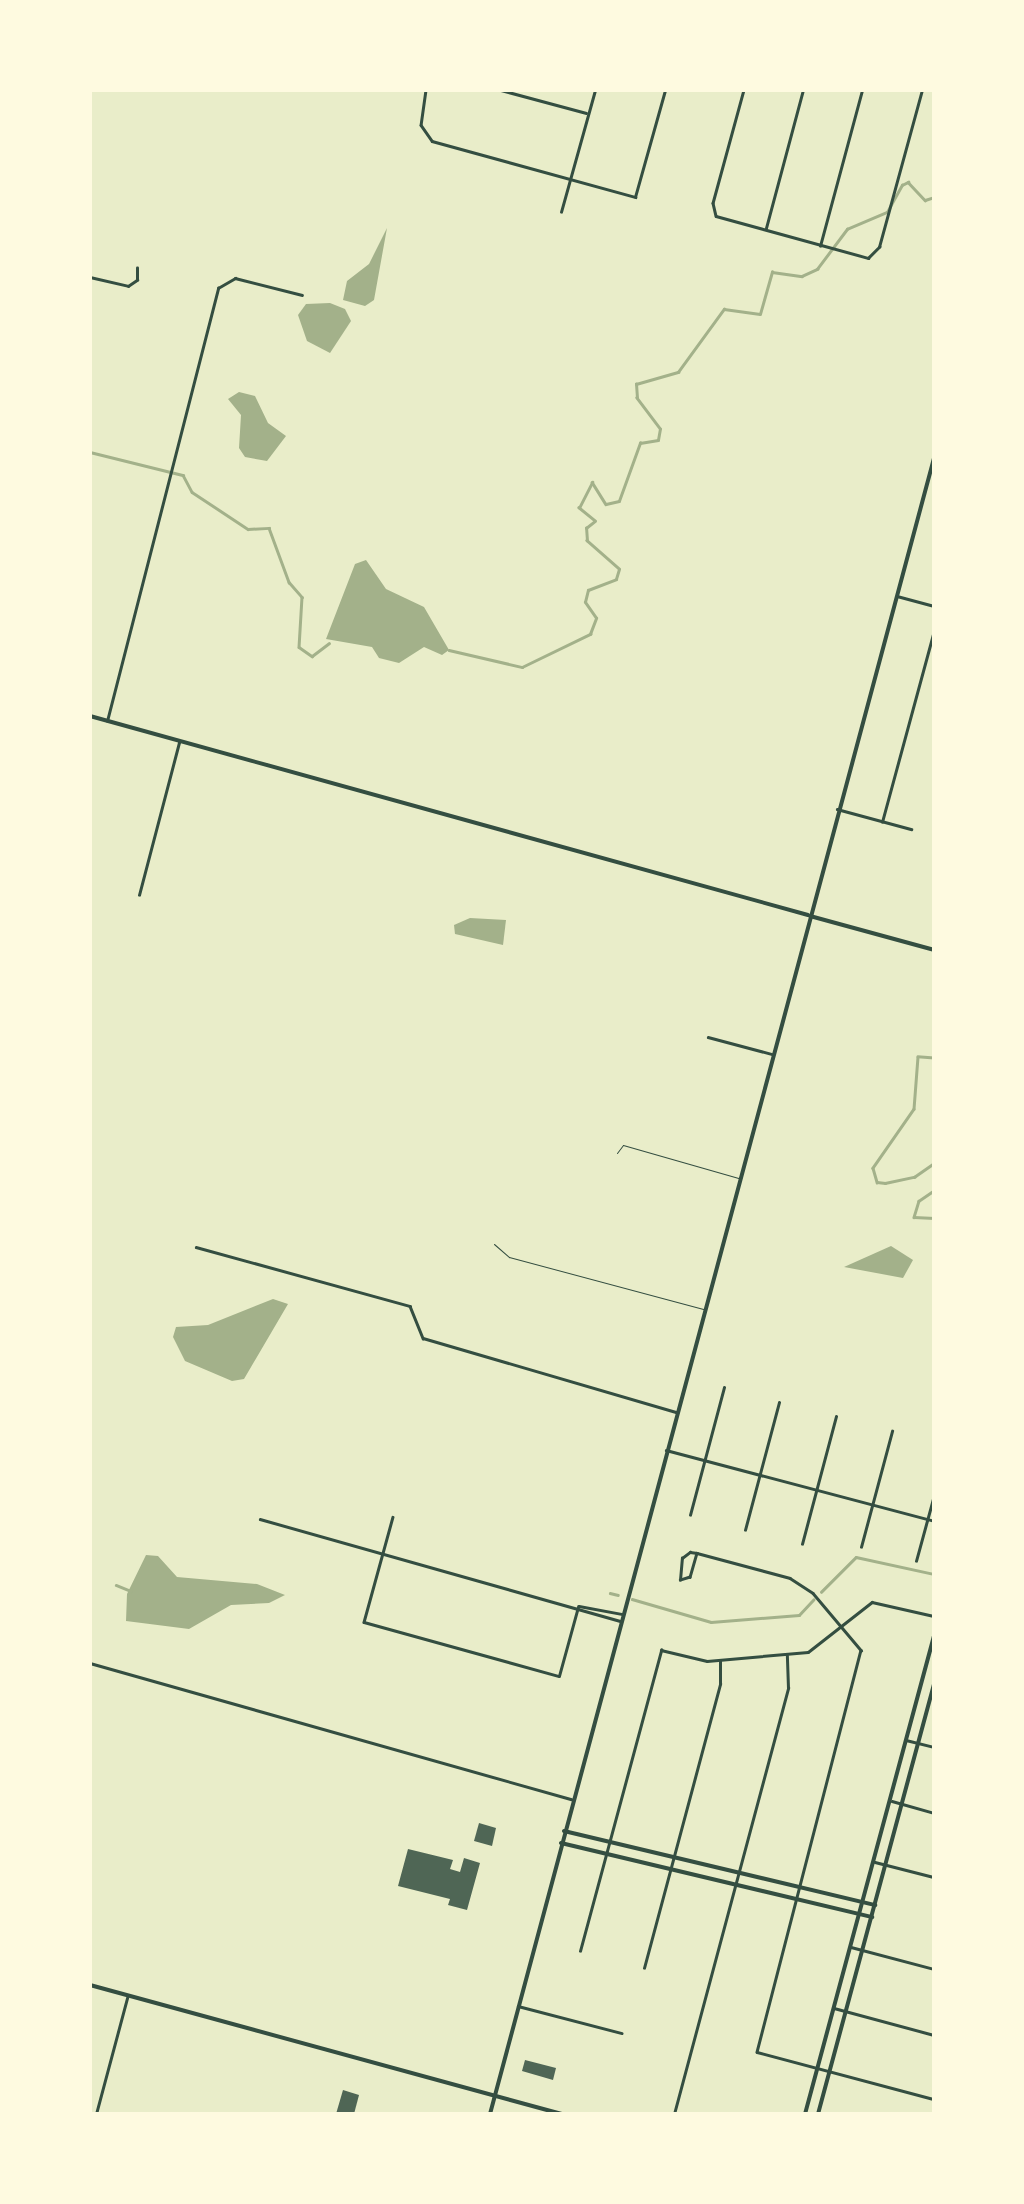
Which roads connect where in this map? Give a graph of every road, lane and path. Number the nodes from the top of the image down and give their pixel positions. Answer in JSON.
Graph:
{"nodes":[{"id":1,"x":426,"y":90,"type":"edge"},
{"id":2,"x":501,"y":90,"type":"edge"},
{"id":3,"x":595,"y":90,"type":"edge"},
{"id":4,"x":666,"y":90,"type":"edge"},
{"id":5,"x":744,"y":90,"type":"edge"},
{"id":6,"x":803,"y":90,"type":"edge"},
{"id":7,"x":862,"y":90,"type":"edge"},
{"id":8,"x":922,"y":90,"type":"edge"},
{"id":9,"x":589,"y":114,"type":"junction"},
{"id":10,"x":570,"y":180,"type":"junction"},
{"id":11,"x":562,"y":212,"type":"dead end"},
{"id":12,"x":765,"y":232,"type":"junction"},
{"id":13,"x":820,"y":246,"type":"junction"},
{"id":14,"x":137,"y":268,"type":"dead end"},
{"id":15,"x":90,"y":277,"type":"edge"},
{"id":16,"x":302,"y":295,"type":"dead end"},
{"id":17,"x":934,"y":458,"type":"edge"},
{"id":18,"x":896,"y":596,"type":"junction"},
{"id":19,"x":934,"y":606,"type":"edge"},
{"id":20,"x":934,"y":631,"type":"edge"},
{"id":21,"x":90,"y":716,"type":"edge"},
{"id":22,"x":107,"y":720,"type":"junction"},
{"id":23,"x":179,"y":740,"type":"junction"},
{"id":24,"x":837,"y":810,"type":"junction"},
{"id":25,"x":882,"y":822,"type":"junction"},
{"id":26,"x":910,"y":830,"type":"dead end"},
{"id":27,"x":139,"y":896,"type":"dead end"},
{"id":28,"x":810,"y":916,"type":"junction"},
{"id":29,"x":934,"y":950,"type":"edge"},
{"id":30,"x":708,"y":1036,"type":"dead end"},
{"id":31,"x":772,"y":1054,"type":"junction"},
{"id":32,"x":617,"y":1153,"type":"dead end"},
{"id":33,"x":738,"y":1178,"type":"junction"},
{"id":34,"x":494,"y":1244,"type":"dead end"},
{"id":35,"x":196,"y":1248,"type":"dead end"},
{"id":36,"x":703,"y":1309,"type":"junction"},
{"id":37,"x":724,"y":1388,"type":"dead end"},
{"id":38,"x":780,"y":1402,"type":"dead end"},
{"id":39,"x":676,"y":1412,"type":"junction"},
{"id":40,"x":836,"y":1416,"type":"dead end"},
{"id":41,"x":892,"y":1431,"type":"dead end"},
{"id":42,"x":666,"y":1450,"type":"junction"},
{"id":43,"x":705,"y":1461,"type":"junction"},
{"id":44,"x":761,"y":1475,"type":"junction"},
{"id":45,"x":817,"y":1490,"type":"junction"},
{"id":46,"x":934,"y":1495,"type":"edge"},
{"id":47,"x":872,"y":1504,"type":"junction"},
{"id":48,"x":690,"y":1515,"type":"dead end"},
{"id":49,"x":394,"y":1517,"type":"dead end"},
{"id":50,"x":260,"y":1519,"type":"dead end"},
{"id":51,"x":928,"y":1519,"type":"junction"},
{"id":52,"x":934,"y":1521,"type":"edge"},
{"id":53,"x":746,"y":1530,"type":"dead end"},
{"id":54,"x":802,"y":1544,"type":"dead end"},
{"id":55,"x":860,"y":1547,"type":"dead end"},
{"id":56,"x":384,"y":1552,"type":"junction"},
{"id":57,"x":697,"y":1553,"type":"junction"},
{"id":58,"x":916,"y":1561,"type":"dead end"},
{"id":59,"x":578,"y":1606,"type":"junction"},
{"id":60,"x":622,"y":1614,"type":"junction"},
{"id":61,"x":934,"y":1616,"type":"edge"},
{"id":62,"x":620,"y":1622,"type":"junction"},
{"id":63,"x":842,"y":1623,"type":"junction"},
{"id":64,"x":934,"y":1634,"type":"edge"},
{"id":65,"x":787,"y":1654,"type":"junction"},
{"id":66,"x":720,"y":1660,"type":"junction"},
{"id":67,"x":90,"y":1664,"type":"edge"},
{"id":68,"x":922,"y":1680,"type":"junction"},
{"id":69,"x":934,"y":1683,"type":"edge"},
{"id":70,"x":906,"y":1740,"type":"junction"},
{"id":71,"x":918,"y":1743,"type":"junction"},
{"id":72,"x":934,"y":1747,"type":"edge"},
{"id":73,"x":572,"y":1800,"type":"junction"},
{"id":74,"x":890,"y":1801,"type":"junction"},
{"id":75,"x":902,"y":1804,"type":"junction"},
{"id":76,"x":934,"y":1813,"type":"edge"},
{"id":77,"x":564,"y":1831,"type":"junction"},
{"id":78,"x":610,"y":1842,"type":"junction"},
{"id":79,"x":561,"y":1843,"type":"junction"},
{"id":80,"x":607,"y":1854,"type":"junction"},
{"id":81,"x":675,"y":1856,"type":"junction"},
{"id":82,"x":873,"y":1861,"type":"junction"},
{"id":83,"x":886,"y":1864,"type":"junction"},
{"id":84,"x":672,"y":1869,"type":"junction"},
{"id":85,"x":739,"y":1872,"type":"junction"},
{"id":86,"x":934,"y":1877,"type":"edge"},
{"id":87,"x":736,"y":1884,"type":"junction"},
{"id":88,"x":801,"y":1887,"type":"junction"},
{"id":89,"x":798,"y":1899,"type":"junction"},
{"id":90,"x":862,"y":1902,"type":"junction"},
{"id":91,"x":875,"y":1905,"type":"junction"},
{"id":92,"x":859,"y":1914,"type":"junction"},
{"id":93,"x":872,"y":1917,"type":"junction"},
{"id":94,"x":851,"y":1947,"type":"junction"},
{"id":95,"x":863,"y":1950,"type":"junction"},
{"id":96,"x":580,"y":1951,"type":"dead end"},
{"id":97,"x":644,"y":1968,"type":"dead end"},
{"id":98,"x":934,"y":1969,"type":"edge"},
{"id":99,"x":90,"y":1985,"type":"edge"},
{"id":100,"x":128,"y":1997,"type":"junction"},
{"id":101,"x":518,"y":2006,"type":"junction"},
{"id":102,"x":834,"y":2008,"type":"junction"},
{"id":103,"x":846,"y":2011,"type":"junction"},
{"id":104,"x":622,"y":2033,"type":"dead end"},
{"id":105,"x":934,"y":2035,"type":"edge"},
{"id":106,"x":817,"y":2068,"type":"junction"},
{"id":107,"x":830,"y":2071,"type":"junction"},
{"id":108,"x":495,"y":2096,"type":"junction"},
{"id":109,"x":934,"y":2099,"type":"edge"},
{"id":110,"x":96,"y":2114,"type":"edge"},
{"id":111,"x":490,"y":2114,"type":"edge"},
{"id":112,"x":563,"y":2114,"type":"edge"},
{"id":113,"x":674,"y":2114,"type":"edge"},
{"id":114,"x":805,"y":2114,"type":"edge"},
{"id":115,"x":818,"y":2114,"type":"edge"}],
"edges":[{"from":1,"to":10,"type":"street"},
{"from":2,"to":9,"type":"street"},
{"from":3,"to":9,"type":"street"},
{"from":4,"to":10,"type":"street"},
{"from":5,"to":12,"type":"street"},
{"from":6,"to":12,"type":"street"},
{"from":7,"to":13,"type":"street"},
{"from":8,"to":13,"type":"street"},
{"from":9,"to":10,"type":"street"},
{"from":10,"to":11,"type":"street"},
{"from":12,"to":13,"type":"street"},
{"from":14,"to":15,"type":"street"},
{"from":16,"to":22,"type":"street"},
{"from":17,"to":18,"type":"street"},
{"from":18,"to":19,"type":"street"},
{"from":18,"to":24,"type":"street"},
{"from":20,"to":25,"type":"street"},
{"from":21,"to":22,"type":"street"},
{"from":22,"to":23,"type":"street"},
{"from":23,"to":27,"type":"street"},
{"from":23,"to":28,"type":"street"},
{"from":24,"to":25,"type":"street"},
{"from":24,"to":28,"type":"street"},
{"from":25,"to":26,"type":"street"},
{"from":28,"to":29,"type":"street"},
{"from":28,"to":31,"type":"street"},
{"from":30,"to":31,"type":"street"},
{"from":31,"to":33,"type":"street"},
{"from":32,"to":33,"type":"lane"},
{"from":33,"to":36,"type":"street"},
{"from":34,"to":36,"type":"lane"},
{"from":35,"to":39,"type":"street"},
{"from":36,"to":39,"type":"street"},
{"from":37,"to":43,"type":"street"},
{"from":38,"to":44,"type":"street"},
{"from":39,"to":42,"type":"street"},
{"from":40,"to":45,"type":"street"},
{"from":41,"to":47,"type":"street"},
{"from":42,"to":43,"type":"street"},
{"from":42,"to":60,"type":"street"},
{"from":43,"to":44,"type":"street"},
{"from":43,"to":48,"type":"street"},
{"from":44,"to":45,"type":"street"},
{"from":44,"to":53,"type":"street"},
{"from":45,"to":47,"type":"street"},
{"from":45,"to":54,"type":"street"},
{"from":46,"to":51,"type":"street"},
{"from":47,"to":51,"type":"street"},
{"from":47,"to":55,"type":"street"},
{"from":49,"to":56,"type":"street"},
{"from":50,"to":56,"type":"street"},
{"from":51,"to":52,"type":"street"},
{"from":51,"to":58,"type":"street"},
{"from":56,"to":59,"type":"street"},
{"from":56,"to":59,"type":"street"},
{"from":57,"to":57,"type":"street"},
{"from":57,"to":63,"type":"street"},
{"from":59,"to":60,"type":"street"},
{"from":59,"to":62,"type":"street"},
{"from":60,"to":62,"type":"street"},
{"from":61,"to":63,"type":"street"},
{"from":62,"to":73,"type":"street"},
{"from":63,"to":65,"type":"street"},
{"from":63,"to":88,"type":"street"},
{"from":64,"to":68,"type":"street"},
{"from":65,"to":66,"type":"street"},
{"from":65,"to":85,"type":"street"},
{"from":66,"to":78,"type":"street"},
{"from":66,"to":81,"type":"street"},
{"from":67,"to":73,"type":"street"},
{"from":68,"to":69,"type":"street"},
{"from":68,"to":70,"type":"street"},
{"from":69,"to":71,"type":"street"},
{"from":70,"to":71,"type":"street"},
{"from":70,"to":74,"type":"street"},
{"from":71,"to":72,"type":"street"},
{"from":71,"to":75,"type":"street"},
{"from":73,"to":77,"type":"street"},
{"from":74,"to":75,"type":"street"},
{"from":74,"to":82,"type":"street"},
{"from":75,"to":76,"type":"street"},
{"from":75,"to":83,"type":"street"},
{"from":77,"to":78,"type":"street"},
{"from":77,"to":79,"type":"street"},
{"from":78,"to":80,"type":"street"},
{"from":78,"to":81,"type":"street"},
{"from":79,"to":80,"type":"street"},
{"from":79,"to":101,"type":"street"},
{"from":80,"to":84,"type":"street"},
{"from":80,"to":96,"type":"street"},
{"from":81,"to":84,"type":"street"},
{"from":81,"to":85,"type":"street"},
{"from":82,"to":83,"type":"street"},
{"from":82,"to":90,"type":"street"},
{"from":83,"to":86,"type":"street"},
{"from":83,"to":91,"type":"street"},
{"from":84,"to":87,"type":"street"},
{"from":84,"to":97,"type":"street"},
{"from":85,"to":87,"type":"street"},
{"from":85,"to":88,"type":"street"},
{"from":87,"to":89,"type":"street"},
{"from":87,"to":113,"type":"street"},
{"from":88,"to":89,"type":"street"},
{"from":88,"to":90,"type":"street"},
{"from":89,"to":92,"type":"street"},
{"from":89,"to":106,"type":"street"},
{"from":90,"to":91,"type":"street"},
{"from":90,"to":92,"type":"street"},
{"from":91,"to":93,"type":"street"},
{"from":92,"to":93,"type":"street"},
{"from":92,"to":94,"type":"street"},
{"from":93,"to":95,"type":"street"},
{"from":94,"to":95,"type":"street"},
{"from":94,"to":102,"type":"street"},
{"from":95,"to":98,"type":"street"},
{"from":95,"to":103,"type":"street"},
{"from":99,"to":100,"type":"street"},
{"from":100,"to":108,"type":"street"},
{"from":100,"to":110,"type":"street"},
{"from":101,"to":104,"type":"street"},
{"from":101,"to":108,"type":"street"},
{"from":102,"to":103,"type":"street"},
{"from":102,"to":106,"type":"street"},
{"from":103,"to":105,"type":"street"},
{"from":103,"to":107,"type":"street"},
{"from":106,"to":107,"type":"street"},
{"from":106,"to":114,"type":"street"},
{"from":107,"to":109,"type":"street"},
{"from":107,"to":115,"type":"street"},
{"from":108,"to":111,"type":"street"},
{"from":108,"to":112,"type":"street"}]}
